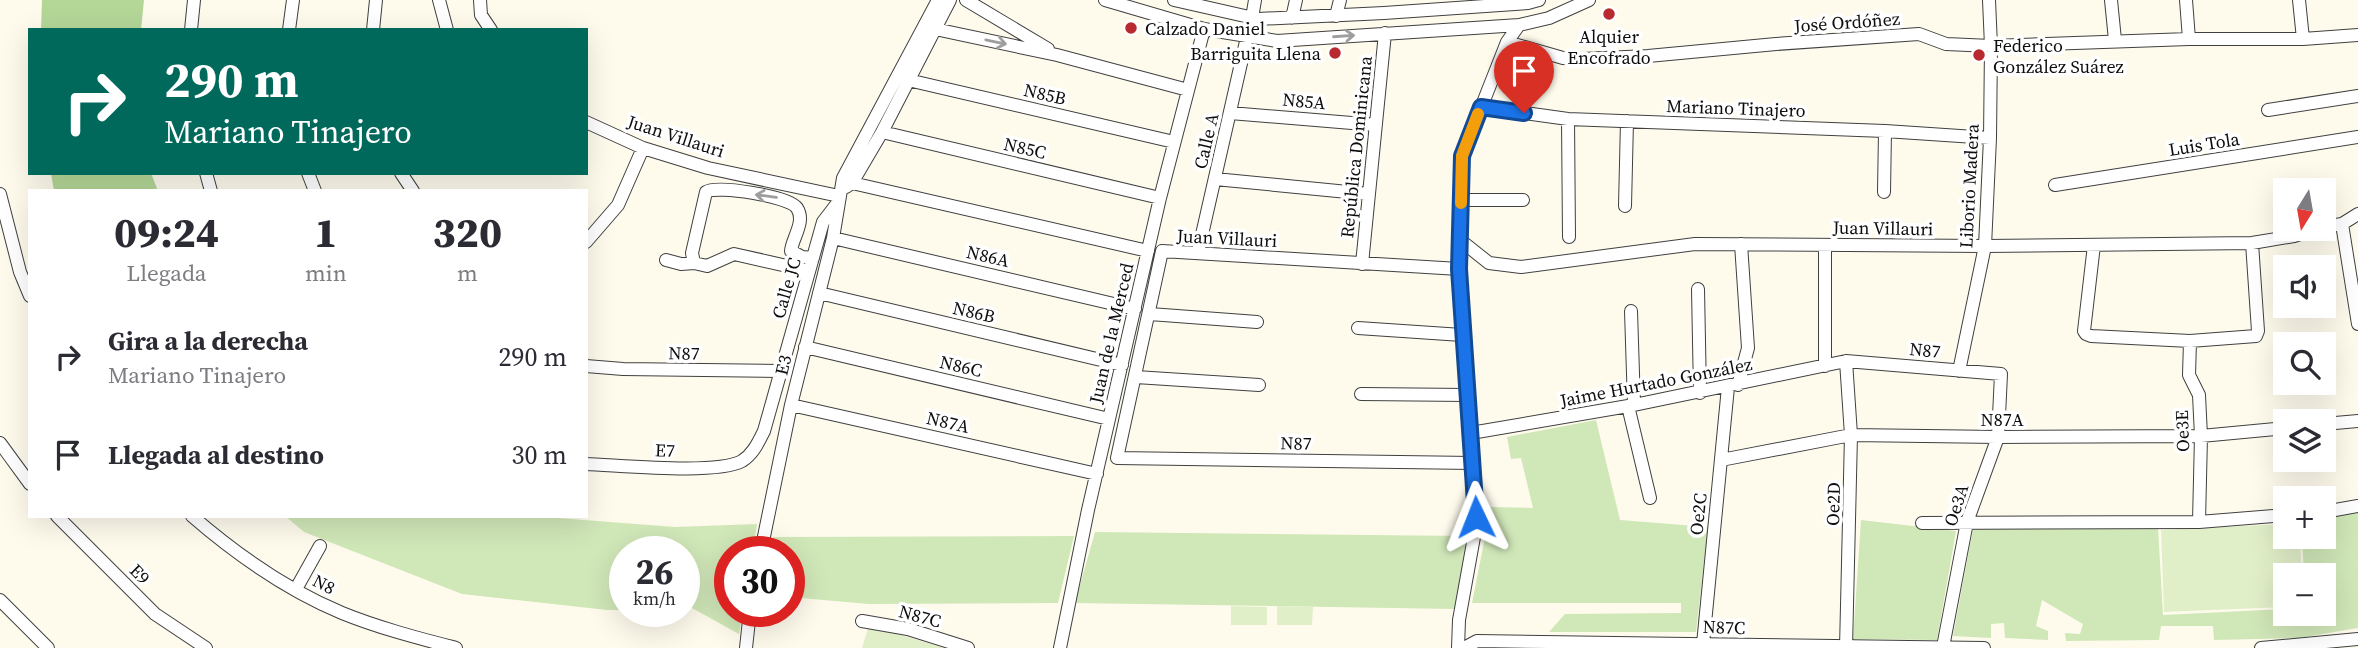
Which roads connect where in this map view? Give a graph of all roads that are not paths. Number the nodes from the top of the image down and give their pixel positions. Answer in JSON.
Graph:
{"nodes":[{"id":1,"x":194,"y":0,"type":"edge"},
{"id":2,"x":293,"y":0,"type":"edge"},
{"id":3,"x":376,"y":0,"type":"edge"},
{"id":4,"x":439,"y":0,"type":"edge"},
{"id":5,"x":480,"y":0,"type":"edge"},
{"id":6,"x":938,"y":0,"type":"edge"},
{"id":7,"x":950,"y":0,"type":"edge"},
{"id":8,"x":966,"y":0,"type":"edge"},
{"id":9,"x":1105,"y":0,"type":"edge"},
{"id":10,"x":1174,"y":0,"type":"edge"},
{"id":11,"x":1255,"y":0,"type":"edge"},
{"id":12,"x":1296,"y":0,"type":"edge"},
{"id":13,"x":1340,"y":0,"type":"edge"},
{"id":14,"x":1589,"y":0,"type":"edge"},
{"id":15,"x":1989,"y":0,"type":"edge"},
{"id":16,"x":2111,"y":0,"type":"edge"},
{"id":17,"x":2186,"y":0,"type":"edge"},
{"id":18,"x":2299,"y":0,"type":"edge"},
{"id":19,"x":1532,"y":1,"type":"edge"},
{"id":20,"x":1211,"y":4,"type":"edge"},
{"id":21,"x":1385,"y":7,"type":"edge"},
{"id":22,"x":1336,"y":16,"type":"junction"},
{"id":23,"x":1252,"y":18,"type":"junction"},
{"id":24,"x":1292,"y":19,"type":"junction"},
{"id":25,"x":1519,"y":25,"type":"junction"},
{"id":26,"x":191,"y":28,"type":"edge"},
{"id":27,"x":289,"y":28,"type":"edge"},
{"id":28,"x":373,"y":28,"type":"edge"},
{"id":29,"x":446,"y":28,"type":"edge"},
{"id":30,"x":490,"y":28,"type":"edge"},
{"id":31,"x":935,"y":29,"type":"junction"},
{"id":32,"x":1204,"y":29,"type":"junction"},
{"id":33,"x":1385,"y":33,"type":"junction"},
{"id":34,"x":2358,"y":34,"type":"edge"},
{"id":35,"x":1247,"y":37,"type":"junction"},
{"id":36,"x":2189,"y":38,"type":"junction"},
{"id":37,"x":2303,"y":39,"type":"junction"},
{"id":38,"x":2115,"y":40,"type":"junction"},
{"id":39,"x":1507,"y":42,"type":"junction"},
{"id":40,"x":1991,"y":46,"type":"junction"},
{"id":41,"x":1057,"y":55,"type":"junction"},
{"id":42,"x":908,"y":80,"type":"junction"},
{"id":43,"x":1188,"y":90,"type":"junction"},
{"id":44,"x":2358,"y":96,"type":"edge"},
{"id":45,"x":1481,"y":107,"type":"junction"},
{"id":46,"x":2268,"y":110,"type":"dead end"},
{"id":47,"x":1230,"y":113,"type":"junction"},
{"id":48,"x":1568,"y":118,"type":"junction"},
{"id":49,"x":1627,"y":121,"type":"junction"},
{"id":50,"x":588,"y":122,"type":"edge"},
{"id":51,"x":1376,"y":125,"type":"junction"},
{"id":52,"x":1885,"y":131,"type":"junction"},
{"id":53,"x":882,"y":132,"type":"junction"},
{"id":54,"x":1990,"y":138,"type":"junction"},
{"id":55,"x":2358,"y":138,"type":"edge"},
{"id":56,"x":1174,"y":142,"type":"junction"},
{"id":57,"x":643,"y":148,"type":"junction"},
{"id":58,"x":1215,"y":179,"type":"junction"},
{"id":59,"x":2055,"y":185,"type":"dead end"},
{"id":60,"x":1884,"y":192,"type":"dead end"},
{"id":61,"x":843,"y":193,"type":"junction"},
{"id":62,"x":0,"y":194,"type":"edge"},
{"id":63,"x":1368,"y":194,"type":"junction"},
{"id":64,"x":1160,"y":198,"type":"junction"},
{"id":65,"x":1461,"y":200,"type":"junction"},
{"id":66,"x":1523,"y":200,"type":"dead end"},
{"id":67,"x":1625,"y":206,"type":"dead end"},
{"id":68,"x":2358,"y":214,"type":"edge"},
{"id":69,"x":2342,"y":224,"type":"junction"},
{"id":70,"x":2336,"y":225,"type":"edge"},
{"id":71,"x":1569,"y":237,"type":"dead end"},
{"id":72,"x":833,"y":238,"type":"junction"},
{"id":73,"x":588,"y":240,"type":"edge"},
{"id":74,"x":1460,"y":240,"type":"junction"},
{"id":75,"x":2273,"y":240,"type":"edge"},
{"id":76,"x":2252,"y":243,"type":"junction"},
{"id":77,"x":1741,"y":244,"type":"junction"},
{"id":78,"x":1825,"y":245,"type":"junction"},
{"id":79,"x":2094,"y":245,"type":"junction"},
{"id":80,"x":1985,"y":247,"type":"junction"},
{"id":81,"x":1148,"y":251,"type":"junction"},
{"id":82,"x":1198,"y":253,"type":"junction"},
{"id":83,"x":666,"y":260,"type":"dead end"},
{"id":84,"x":694,"y":263,"type":"junction"},
{"id":85,"x":811,"y":264,"type":"junction"},
{"id":86,"x":1362,"y":264,"type":"junction"},
{"id":87,"x":1459,"y":269,"type":"junction"},
{"id":88,"x":1698,"y":289,"type":"dead end"},
{"id":89,"x":28,"y":291,"type":"edge"},
{"id":90,"x":819,"y":293,"type":"junction"},
{"id":91,"x":1135,"y":309,"type":"junction"},
{"id":92,"x":1631,"y":312,"type":"dead end"},
{"id":93,"x":1150,"y":314,"type":"junction"},
{"id":94,"x":1257,"y":322,"type":"dead end"},
{"id":95,"x":2358,"y":324,"type":"edge"},
{"id":96,"x":1358,"y":328,"type":"dead end"},
{"id":97,"x":1462,"y":335,"type":"junction"},
{"id":98,"x":2190,"y":341,"type":"junction"},
{"id":99,"x":805,"y":347,"type":"junction"},
{"id":100,"x":1846,"y":361,"type":"junction"},
{"id":101,"x":1122,"y":365,"type":"junction"},
{"id":102,"x":588,"y":366,"type":"edge"},
{"id":103,"x":1825,"y":366,"type":"junction"},
{"id":104,"x":1959,"y":371,"type":"junction"},
{"id":105,"x":781,"y":372,"type":"junction"},
{"id":106,"x":2001,"y":374,"type":"joint"},
{"id":107,"x":1136,"y":377,"type":"junction"},
{"id":108,"x":1259,"y":384,"type":"dead end"},
{"id":109,"x":1733,"y":386,"type":"junction"},
{"id":110,"x":1700,"y":393,"type":"junction"},
{"id":111,"x":1361,"y":394,"type":"dead end"},
{"id":112,"x":1468,"y":395,"type":"junction"},
{"id":113,"x":792,"y":405,"type":"junction"},
{"id":114,"x":1631,"y":406,"type":"junction"},
{"id":115,"x":1109,"y":419,"type":"junction"},
{"id":116,"x":2358,"y":421,"type":"edge"},
{"id":117,"x":2336,"y":423,"type":"edge"},
{"id":118,"x":2273,"y":429,"type":"edge"},
{"id":119,"x":1471,"y":433,"type":"junction"},
{"id":120,"x":1851,"y":435,"type":"junction"},
{"id":121,"x":2201,"y":436,"type":"junction"},
{"id":122,"x":1998,"y":437,"type":"junction"},
{"id":123,"x":0,"y":443,"type":"edge"},
{"id":124,"x":1117,"y":458,"type":"joint"},
{"id":125,"x":1721,"y":460,"type":"junction"},
{"id":126,"x":742,"y":461,"type":"joint"},
{"id":127,"x":1474,"y":463,"type":"junction"},
{"id":128,"x":588,"y":464,"type":"edge"},
{"id":129,"x":1097,"y":474,"type":"junction"},
{"id":130,"x":28,"y":481,"type":"edge"},
{"id":131,"x":1650,"y":498,"type":"dead end"},
{"id":132,"x":2358,"y":506,"type":"edge"},
{"id":133,"x":2336,"y":510,"type":"edge"},
{"id":134,"x":2273,"y":516,"type":"edge"},
{"id":135,"x":59,"y":518,"type":"edge"},
{"id":136,"x":194,"y":518,"type":"edge"},
{"id":137,"x":1967,"y":522,"type":"junction"},
{"id":138,"x":2199,"y":522,"type":"junction"},
{"id":139,"x":1922,"y":523,"type":"dead end"},
{"id":140,"x":765,"y":536,"type":"edge"},
{"id":141,"x":320,"y":546,"type":"dead end"},
{"id":142,"x":296,"y":589,"type":"junction"},
{"id":143,"x":0,"y":600,"type":"edge"},
{"id":144,"x":862,"y":621,"type":"dead end"},
{"id":145,"x":748,"y":627,"type":"edge"},
{"id":146,"x":2358,"y":639,"type":"edge"},
{"id":147,"x":1703,"y":644,"type":"junction"},
{"id":148,"x":1774,"y":647,"type":"edge"},
{"id":149,"x":1943,"y":647,"type":"edge"},
{"id":150,"x":48,"y":648,"type":"edge"},
{"id":151,"x":206,"y":648,"type":"edge"},
{"id":152,"x":457,"y":648,"type":"edge"},
{"id":153,"x":746,"y":648,"type":"edge"},
{"id":154,"x":968,"y":648,"type":"edge"},
{"id":155,"x":1059,"y":648,"type":"edge"},
{"id":156,"x":1458,"y":648,"type":"edge"},
{"id":157,"x":1464,"y":648,"type":"edge"},
{"id":158,"x":1846,"y":648,"type":"edge"},
{"id":159,"x":1984,"y":648,"type":"edge"},
{"id":160,"x":2261,"y":648,"type":"edge"}],
"edges":[{"from":1,"to":26,"type":"street"},
{"from":2,"to":27,"type":"street"},
{"from":3,"to":28,"type":"street"},
{"from":4,"to":29,"type":"street"},
{"from":5,"to":30,"type":"street"},
{"from":6,"to":61,"type":"street","name":"E3"},
{"from":7,"to":31,"type":"street","name":"E3"},
{"from":8,"to":41,"type":"street"},
{"from":9,"to":32,"type":"street"},
{"from":10,"to":20,"type":"street"},
{"from":11,"to":23,"type":"street"},
{"from":12,"to":24,"type":"street"},
{"from":13,"to":22,"type":"street"},
{"from":14,"to":25,"type":"street"},
{"from":15,"to":40,"type":"street","name":"Liborio Madera"},
{"from":16,"to":38,"type":"street"},
{"from":17,"to":36,"type":"street"},
{"from":18,"to":37,"type":"street"},
{"from":19,"to":21,"type":"street"},
{"from":20,"to":23,"type":"street"},
{"from":21,"to":22,"type":"street"},
{"from":22,"to":24,"type":"street"},
{"from":23,"to":24,"type":"street"},
{"from":25,"to":33,"type":"street"},
{"from":25,"to":39,"type":"street"},
{"from":31,"to":41,"type":"street","one_way":true},
{"from":31,"to":42,"type":"street","name":"E3"},
{"from":32,"to":35,"type":"street"},
{"from":32,"to":43,"type":"street","name":"Juan de la Merced"},
{"from":35,"to":33,"type":"street","one_way":true},
{"from":33,"to":51,"type":"street","name":"República Dominicana"},
{"from":34,"to":37,"type":"street","name":"José Ordóñez"},
{"from":35,"to":47,"type":"street","name":"Calle A"},
{"from":36,"to":37,"type":"street","name":"José Ordóñez"},
{"from":36,"to":38,"type":"street","name":"José Ordóñez"},
{"from":38,"to":40,"type":"street","name":"José Ordóñez"},
{"from":39,"to":40,"type":"street","name":"José Ordóñez"},
{"from":39,"to":45,"type":"street"},
{"from":40,"to":54,"type":"street","name":"Liborio Madera"},
{"from":41,"to":43,"type":"street"},
{"from":42,"to":53,"type":"street","name":"E3"},
{"from":42,"to":56,"type":"street","name":"N85B"},
{"from":43,"to":56,"type":"street","name":"Juan de la Merced"},
{"from":44,"to":46,"type":"street"},
{"from":45,"to":48,"type":"street","name":"Mariano Tinajero"},
{"from":45,"to":65,"type":"street"},
{"from":47,"to":51,"type":"street","name":"N85A"},
{"from":47,"to":58,"type":"street","name":"Calle A"},
{"from":48,"to":49,"type":"street","name":"Mariano Tinajero"},
{"from":48,"to":71,"type":"street"},
{"from":49,"to":52,"type":"street","name":"Mariano Tinajero"},
{"from":49,"to":67,"type":"street"},
{"from":50,"to":57,"type":"street","name":"Juan Villauri"},
{"from":51,"to":63,"type":"street","name":"República Dominicana"},
{"from":52,"to":54,"type":"street","name":"Mariano Tinajero"},
{"from":52,"to":60,"type":"street"},
{"from":53,"to":61,"type":"street","name":"E3"},
{"from":53,"to":64,"type":"street","name":"N85C"},
{"from":54,"to":80,"type":"street","name":"Liborio Madera"},
{"from":55,"to":59,"type":"street","name":"Luis Tola"},
{"from":56,"to":64,"type":"street","name":"Juan de la Merced"},
{"from":57,"to":61,"type":"street","name":"Juan Villauri"},
{"from":57,"to":73,"type":"street"},
{"from":58,"to":63,"type":"street"},
{"from":58,"to":82,"type":"street","name":"Calle A"},
{"from":61,"to":72,"type":"street","name":"E3"},
{"from":61,"to":81,"type":"street","name":"Juan Villauri"},
{"from":61,"to":85,"type":"street","name":"Calle JC"},
{"from":62,"to":89,"type":"street"},
{"from":63,"to":86,"type":"street","name":"República Dominicana"},
{"from":64,"to":81,"type":"street","name":"Juan de la Merced"},
{"from":65,"to":66,"type":"street"},
{"from":65,"to":74,"type":"street"},
{"from":68,"to":69,"type":"street"},
{"from":69,"to":70,"type":"street"},
{"from":69,"to":95,"type":"street"},
{"from":72,"to":90,"type":"street","name":"E3"},
{"from":72,"to":91,"type":"street","name":"N86A"},
{"from":74,"to":77,"type":"street","name":"Juan Villauri"},
{"from":74,"to":87,"type":"street"},
{"from":75,"to":76,"type":"street","name":"Juan Villauri"},
{"from":76,"to":79,"type":"street","name":"Juan Villauri"},
{"from":76,"to":98,"type":"street"},
{"from":77,"to":78,"type":"street","name":"Juan Villauri"},
{"from":77,"to":109,"type":"street","name":"Oe2C"},
{"from":78,"to":80,"type":"street","name":"Juan Villauri"},
{"from":78,"to":103,"type":"street"},
{"from":79,"to":80,"type":"street","name":"Juan Villauri"},
{"from":79,"to":98,"type":"street"},
{"from":80,"to":104,"type":"street","name":"Liborio Madera"},
{"from":81,"to":91,"type":"street","name":"Juan de la Merced"},
{"from":82,"to":86,"type":"street","name":"Juan Villauri"},
{"from":82,"to":93,"type":"street","name":"Juan Villauri"},
{"from":83,"to":84,"type":"street"},
{"from":84,"to":85,"type":"street"},
{"from":85,"to":84,"type":"street","one_way":true},
{"from":85,"to":105,"type":"street","name":"Calle JC"},
{"from":86,"to":87,"type":"street","name":"Juan Villauri"},
{"from":87,"to":97,"type":"street"},
{"from":88,"to":110,"type":"street"},
{"from":90,"to":99,"type":"street","name":"E3"},
{"from":90,"to":101,"type":"street","name":"N86B"},
{"from":91,"to":101,"type":"street","name":"Juan de la Merced"},
{"from":92,"to":114,"type":"street"},
{"from":93,"to":94,"type":"street"},
{"from":93,"to":107,"type":"street","name":"Juan Villauri"},
{"from":96,"to":97,"type":"street"},
{"from":97,"to":112,"type":"street"},
{"from":98,"to":121,"type":"street","name":"Oe3E"},
{"from":99,"to":113,"type":"street","name":"E3"},
{"from":99,"to":115,"type":"street","name":"N86C"},
{"from":100,"to":103,"type":"street","name":"Jaime Hurtado González"},
{"from":100,"to":104,"type":"street","name":"N87"},
{"from":100,"to":120,"type":"street","name":"Oe2D"},
{"from":101,"to":115,"type":"street","name":"Juan de la Merced"},
{"from":102,"to":105,"type":"street","name":"N87"},
{"from":103,"to":109,"type":"street","name":"Jaime Hurtado González"},
{"from":104,"to":106,"type":"street","name":"N87"},
{"from":105,"to":126,"type":"street","name":"Calle JC"},
{"from":106,"to":122,"type":"street","name":"Oe3A"},
{"from":107,"to":108,"type":"street"},
{"from":107,"to":124,"type":"street","name":"Juan Villauri"},
{"from":109,"to":110,"type":"street","name":"Jaime Hurtado González"},
{"from":109,"to":125,"type":"street","name":"Oe2C"},
{"from":110,"to":114,"type":"street","name":"Jaime Hurtado González"},
{"from":111,"to":112,"type":"street"},
{"from":112,"to":119,"type":"street"},
{"from":113,"to":129,"type":"street","name":"N87A"},
{"from":113,"to":140,"type":"street","name":"E3"},
{"from":114,"to":119,"type":"street","name":"Jaime Hurtado González"},
{"from":114,"to":131,"type":"street"},
{"from":115,"to":129,"type":"street","name":"Juan de la Merced"},
{"from":116,"to":117,"type":"street"},
{"from":118,"to":121,"type":"street","name":"N87A"},
{"from":119,"to":127,"type":"street"},
{"from":120,"to":122,"type":"street","name":"N87A"},
{"from":120,"to":125,"type":"street","name":"N87A"},
{"from":120,"to":158,"type":"street","name":"Oe2D"},
{"from":121,"to":122,"type":"street","name":"N87A"},
{"from":121,"to":138,"type":"street","name":"Oe3E"},
{"from":122,"to":137,"type":"street","name":"Oe3A"},
{"from":123,"to":130,"type":"street"},
{"from":124,"to":127,"type":"street","name":"N87"},
{"from":125,"to":147,"type":"street","name":"Oe2C"},
{"from":126,"to":128,"type":"street","name":"E7"},
{"from":127,"to":156,"type":"street"},
{"from":129,"to":155,"type":"street","name":"Juan de la Merced"},
{"from":132,"to":133,"type":"street"},
{"from":134,"to":138,"type":"street"},
{"from":135,"to":151,"type":"street","name":"E9"},
{"from":136,"to":142,"type":"street","name":"N8"},
{"from":137,"to":138,"type":"street"},
{"from":137,"to":139,"type":"street"},
{"from":137,"to":149,"type":"street","name":"Oe3A"},
{"from":141,"to":142,"type":"street"},
{"from":142,"to":152,"type":"street","name":"N8"},
{"from":143,"to":150,"type":"street"},
{"from":144,"to":154,"type":"street","name":"N87C"},
{"from":145,"to":153,"type":"street"},
{"from":146,"to":160,"type":"street"},
{"from":147,"to":148,"type":"street","name":"N87C"},
{"from":147,"to":157,"type":"street","name":"N87C"},
{"from":148,"to":158,"type":"street","name":"N87C"},
{"from":149,"to":158,"type":"street","name":"N87C"},
{"from":149,"to":159,"type":"street","name":"N87C"}]}
